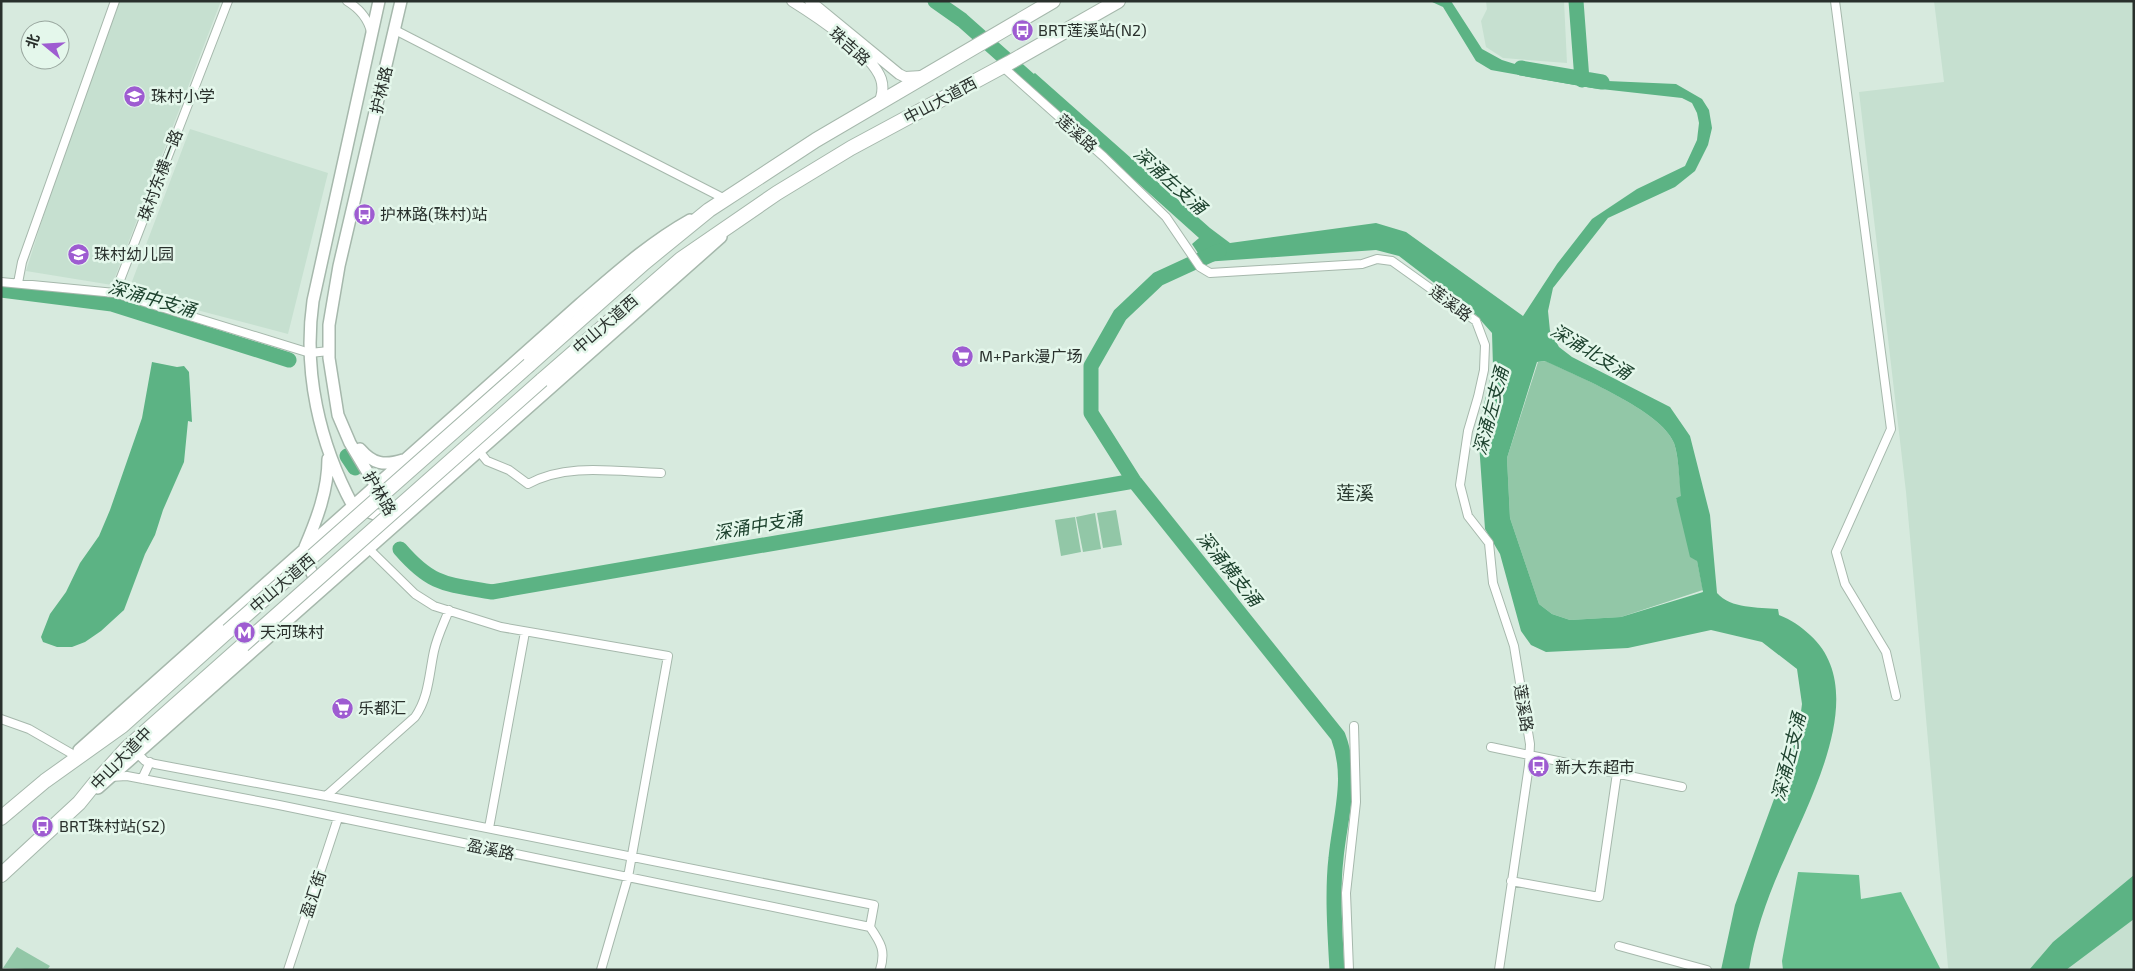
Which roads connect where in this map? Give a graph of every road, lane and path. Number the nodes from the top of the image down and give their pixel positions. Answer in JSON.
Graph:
{"nodes":[{"id":1,"x":115,"y":1,"type":"edge"},
{"id":2,"x":228,"y":1,"type":"edge"},
{"id":3,"x":347,"y":1,"type":"edge"},
{"id":4,"x":379,"y":1,"type":"edge"},
{"id":5,"x":402,"y":1,"type":"edge"},
{"id":6,"x":792,"y":1,"type":"edge"},
{"id":7,"x":810,"y":1,"type":"edge"},
{"id":8,"x":1053,"y":1,"type":"edge"},
{"id":9,"x":1118,"y":1,"type":"edge"},
{"id":10,"x":1835,"y":1,"type":"edge"},
{"id":11,"x":395,"y":30,"type":"junction"},
{"id":12,"x":371,"y":37,"type":"junction"},
{"id":13,"x":1006,"y":65,"type":"junction"},
{"id":14,"x":926,"y":76,"type":"junction"},
{"id":15,"x":878,"y":105,"type":"junction"},
{"id":16,"x":725,"y":199,"type":"junction"},
{"id":17,"x":754,"y":209,"type":"junction"},
{"id":18,"x":709,"y":210,"type":"junction"},
{"id":19,"x":1,"y":282,"type":"edge"},
{"id":20,"x":18,"y":283,"type":"junction"},
{"id":21,"x":115,"y":293,"type":"junction"},
{"id":22,"x":329,"y":351,"type":"junction"},
{"id":23,"x":310,"y":352,"type":"junction"},
{"id":24,"x":347,"y":436,"type":"junction"},
{"id":25,"x":328,"y":450,"type":"junction"},
{"id":26,"x":478,"y":450,"type":"junction"},
{"id":27,"x":407,"y":458,"type":"junction"},
{"id":28,"x":661,"y":473,"type":"dead end"},
{"id":29,"x":376,"y":485,"type":"junction"},
{"id":30,"x":353,"y":506,"type":"junction"},
{"id":31,"x":398,"y":522,"type":"junction"},
{"id":32,"x":368,"y":548,"type":"junction"},
{"id":33,"x":302,"y":552,"type":"junction"},
{"id":34,"x":286,"y":567,"type":"junction"},
{"id":35,"x":310,"y":600,"type":"junction"},
{"id":36,"x":449,"y":610,"type":"junction"},
{"id":37,"x":228,"y":631,"type":"joint"},
{"id":38,"x":525,"y":632,"type":"junction"},
{"id":39,"x":243,"y":645,"type":"joint"},
{"id":40,"x":1896,"y":696,"type":"dead end"},
{"id":41,"x":1,"y":719,"type":"edge"},
{"id":42,"x":1354,"y":726,"type":"dead end"},
{"id":43,"x":1492,"y":747,"type":"dead end"},
{"id":44,"x":138,"y":754,"type":"junction"},
{"id":45,"x":74,"y":755,"type":"junction"},
{"id":46,"x":1529,"y":755,"type":"junction"},
{"id":47,"x":150,"y":762,"type":"junction"},
{"id":48,"x":1617,"y":773,"type":"junction"},
{"id":49,"x":110,"y":777,"type":"junction"},
{"id":50,"x":142,"y":779,"type":"junction"},
{"id":51,"x":45,"y":780,"type":"junction"},
{"id":52,"x":1682,"y":787,"type":"dead end"},
{"id":53,"x":326,"y":796,"type":"junction"},
{"id":54,"x":79,"y":803,"type":"junction"},
{"id":55,"x":1,"y":818,"type":"edge"},
{"id":56,"x":338,"y":818,"type":"junction"},
{"id":57,"x":489,"y":828,"type":"junction"},
{"id":58,"x":632,"y":856,"type":"junction"},
{"id":59,"x":1,"y":875,"type":"edge"},
{"id":60,"x":628,"y":877,"type":"junction"},
{"id":61,"x":1511,"y":881,"type":"junction"},
{"id":62,"x":870,"y":927,"type":"junction"},
{"id":63,"x":1619,"y":946,"type":"dead end"},
{"id":64,"x":288,"y":970,"type":"edge"},
{"id":65,"x":601,"y":970,"type":"edge"},
{"id":66,"x":880,"y":970,"type":"edge"},
{"id":67,"x":1349,"y":970,"type":"edge"},
{"id":68,"x":1499,"y":970,"type":"edge"},
{"id":69,"x":1707,"y":970,"type":"edge"}],
"edges":[{"from":1,"to":20,"type":"street"},
{"from":2,"to":21,"type":"street","name":"珠村东横一路"},
{"from":3,"to":12,"type":"street"},
{"from":4,"to":12,"type":"main road","name":"护林路"},
{"from":5,"to":11,"type":"main road","name":"护林路"},
{"from":6,"to":15,"type":"street","name":"珠吉路"},
{"from":7,"to":14,"type":"street","name":"珠吉路"},
{"from":8,"to":14,"type":"highway"},
{"from":9,"to":13,"type":"highway","name":"中山大道西"},
{"from":10,"to":40,"type":"street"},
{"from":11,"to":16,"type":"street"},
{"from":11,"to":22,"type":"main road","name":"护林路"},
{"from":12,"to":23,"type":"main road","name":"护林路"},
{"from":13,"to":17,"type":"highway","name":"中山大道西"},
{"from":13,"to":46,"type":"street","name":"莲溪路"},
{"from":14,"to":15,"type":"highway","name":"中山大道西"},
{"from":15,"to":16,"type":"highway","name":"中山大道西"},
{"from":16,"to":18,"type":"highway","name":"中山大道西"},
{"from":17,"to":26,"type":"main road"},
{"from":17,"to":39,"type":"highway","name":"中山大道西","bridge":true},
{"from":18,"to":27,"type":"main road"},
{"from":18,"to":37,"type":"highway","name":"中山大道西","bridge":true},
{"from":19,"to":20,"type":"street"},
{"from":20,"to":21,"type":"street"},
{"from":21,"to":23,"type":"street"},
{"from":22,"to":23,"type":"street"},
{"from":22,"to":24,"type":"main road","name":"护林路"},
{"from":23,"to":25,"type":"main road","name":"护林路"},
{"from":24,"to":27,"type":"main road"},
{"from":24,"to":29,"type":"main road","name":"护林路"},
{"from":25,"to":30,"type":"main road","name":"护林路"},
{"from":25,"to":33,"type":"main road"},
{"from":26,"to":28,"type":"street"},
{"from":26,"to":31,"type":"main road"},
{"from":27,"to":29,"type":"main road"},
{"from":29,"to":30,"type":"main road"},
{"from":29,"to":31,"type":"main road","name":"护林路"},
{"from":30,"to":31,"type":"main road","name":"护林路"},
{"from":30,"to":33,"type":"main road"},
{"from":31,"to":32,"type":"main road"},
{"from":32,"to":35,"type":"main road"},
{"from":32,"to":36,"type":"street"},
{"from":33,"to":34,"type":"main road"},
{"from":34,"to":35,"type":"main road"},
{"from":34,"to":45,"type":"main road"},
{"from":35,"to":44,"type":"main road"},
{"from":36,"to":38,"type":"street"},
{"from":36,"to":53,"type":"street"},
{"from":37,"to":51,"type":"highway","name":"中山大道中"},
{"from":38,"to":57,"type":"street"},
{"from":38,"to":58,"type":"street"},
{"from":39,"to":54,"type":"highway","name":"中山大道中"},
{"from":41,"to":45,"type":"street"},
{"from":42,"to":67,"type":"street"},
{"from":43,"to":46,"type":"street"},
{"from":44,"to":47,"type":"street","name":"盈溪路"},
{"from":44,"to":49,"type":"main road"},
{"from":45,"to":51,"type":"main road"},
{"from":46,"to":48,"type":"street"},
{"from":46,"to":61,"type":"street","name":"莲溪路"},
{"from":47,"to":50,"type":"street"},
{"from":47,"to":53,"type":"street","name":"盈溪路"},
{"from":48,"to":52,"type":"street"},
{"from":48,"to":61,"type":"street"},
{"from":49,"to":50,"type":"street","name":"盈溪路"},
{"from":49,"to":54,"type":"main road"},
{"from":50,"to":56,"type":"street","name":"盈溪路"},
{"from":51,"to":55,"type":"highway","name":"中山大道中"},
{"from":53,"to":57,"type":"street","name":"盈溪路"},
{"from":54,"to":59,"type":"highway","name":"中山大道中"},
{"from":56,"to":60,"type":"street","name":"盈溪路"},
{"from":56,"to":64,"type":"street","name":"盈汇街"},
{"from":57,"to":58,"type":"street","name":"盈溪路"},
{"from":58,"to":60,"type":"street"},
{"from":58,"to":62,"type":"street","name":"盈溪路"},
{"from":60,"to":62,"type":"street","name":"盈溪路"},
{"from":60,"to":65,"type":"street"},
{"from":61,"to":68,"type":"street","name":"莲溪路"},
{"from":62,"to":66,"type":"street"},
{"from":63,"to":69,"type":"street"}]}
